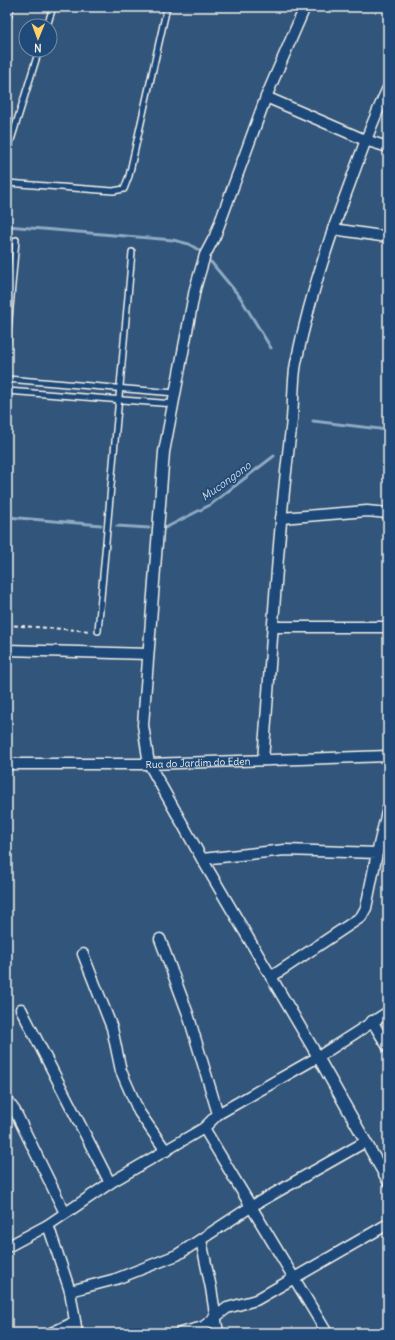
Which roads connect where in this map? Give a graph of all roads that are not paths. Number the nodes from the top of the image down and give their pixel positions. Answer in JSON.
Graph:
{"nodes":[{"id":1,"x":11,"y":7,"type":"edge"},
{"id":2,"x":53,"y":7,"type":"edge"},
{"id":3,"x":167,"y":7,"type":"edge"},
{"id":4,"x":305,"y":7,"type":"edge"},
{"id":5,"x":50,"y":18,"type":"edge"},
{"id":6,"x":7,"y":21,"type":"edge"},
{"id":7,"x":37,"y":58,"type":"edge"},
{"id":8,"x":388,"y":88,"type":"edge"},
{"id":9,"x":266,"y":97,"type":"junction"},
{"id":10,"x":365,"y":140,"type":"junction"},
{"id":11,"x":388,"y":147,"type":"edge"},
{"id":12,"x":7,"y":153,"type":"edge"},
{"id":13,"x":7,"y":183,"type":"edge"},
{"id":14,"x":333,"y":229,"type":"junction"},
{"id":15,"x":388,"y":237,"type":"edge"},
{"id":16,"x":16,"y":240,"type":"dead end"},
{"id":17,"x":132,"y":252,"type":"dead end"},
{"id":18,"x":7,"y":342,"type":"edge"},
{"id":19,"x":7,"y":379,"type":"edge"},
{"id":20,"x":120,"y":389,"type":"junction"},
{"id":21,"x":7,"y":391,"type":"edge"},
{"id":22,"x":176,"y":393,"type":"junction"},
{"id":23,"x":119,"y":400,"type":"junction"},
{"id":24,"x":174,"y":404,"type":"junction"},
{"id":25,"x":388,"y":513,"type":"edge"},
{"id":26,"x":281,"y":518,"type":"junction"},
{"id":27,"x":274,"y":627,"type":"junction"},
{"id":28,"x":388,"y":627,"type":"edge"},
{"id":29,"x":98,"y":631,"type":"road end"},
{"id":30,"x":7,"y":650,"type":"edge"},
{"id":31,"x":148,"y":654,"type":"junction"},
{"id":32,"x":388,"y":756,"type":"edge"},
{"id":33,"x":263,"y":760,"type":"junction"},
{"id":34,"x":7,"y":764,"type":"edge"},
{"id":35,"x":150,"y":764,"type":"junction"},
{"id":36,"x":388,"y":808,"type":"edge"},
{"id":37,"x":377,"y":853,"type":"junction"},
{"id":38,"x":202,"y":859,"type":"junction"},
{"id":39,"x":160,"y":939,"type":"dead end"},
{"id":40,"x":83,"y":954,"type":"dead end"},
{"id":41,"x":271,"y":977,"type":"junction"},
{"id":42,"x":21,"y":1009,"type":"dead end"},
{"id":43,"x":388,"y":1012,"type":"edge"},
{"id":44,"x":372,"y":1021,"type":"junction"},
{"id":45,"x":388,"y":1047,"type":"edge"},
{"id":46,"x":318,"y":1056,"type":"junction"},
{"id":47,"x":7,"y":1100,"type":"edge"},
{"id":48,"x":218,"y":1114,"type":"junction"},
{"id":49,"x":204,"y":1128,"type":"junction"},
{"id":50,"x":365,"y":1142,"type":"junction"},
{"id":51,"x":166,"y":1150,"type":"junction"},
{"id":52,"x":388,"y":1181,"type":"edge"},
{"id":53,"x":110,"y":1183,"type":"junction"},
{"id":54,"x":252,"y":1206,"type":"junction"},
{"id":55,"x":65,"y":1213,"type":"junction"},
{"id":56,"x":388,"y":1224,"type":"edge"},
{"id":57,"x":48,"y":1225,"type":"junction"},
{"id":58,"x":201,"y":1240,"type":"junction"},
{"id":59,"x":7,"y":1247,"type":"edge"},
{"id":60,"x":295,"y":1277,"type":"junction"},
{"id":61,"x":70,"y":1291,"type":"junction"},
{"id":62,"x":216,"y":1316,"type":"junction"},
{"id":63,"x":75,"y":1322,"type":"junction"},
{"id":64,"x":51,"y":1333,"type":"edge"},
{"id":65,"x":77,"y":1333,"type":"edge"},
{"id":66,"x":180,"y":1333,"type":"edge"},
{"id":67,"x":218,"y":1333,"type":"edge"},
{"id":68,"x":327,"y":1333,"type":"edge"}],
"edges":[{"from":1,"to":6,"type":"lane"},
{"from":2,"to":5,"type":"lane"},
{"from":3,"to":13,"type":"lane"},
{"from":4,"to":9,"type":"street"},
{"from":7,"to":12,"type":"lane"},
{"from":8,"to":10,"type":"street"},
{"from":9,"to":10,"type":"street"},
{"from":9,"to":22,"type":"street"},
{"from":10,"to":11,"type":"street"},
{"from":10,"to":14,"type":"street"},
{"from":14,"to":15,"type":"street"},
{"from":14,"to":26,"type":"street"},
{"from":16,"to":18,"type":"lane"},
{"from":17,"to":20,"type":"lane"},
{"from":19,"to":20,"type":"lane"},
{"from":20,"to":22,"type":"lane"},
{"from":20,"to":23,"type":"lane"},
{"from":21,"to":23,"type":"lane"},
{"from":22,"to":24,"type":"street"},
{"from":23,"to":24,"type":"lane"},
{"from":23,"to":29,"type":"lane"},
{"from":24,"to":31,"type":"street"},
{"from":25,"to":26,"type":"street"},
{"from":26,"to":27,"type":"street"},
{"from":27,"to":28,"type":"street"},
{"from":27,"to":33,"type":"street"},
{"from":30,"to":31,"type":"street"},
{"from":31,"to":35,"type":"street"},
{"from":32,"to":33,"type":"street","name":"Rua do Jardim do Eden"},
{"from":33,"to":35,"type":"street","name":"Rua do Jardim do Eden"},
{"from":34,"to":35,"type":"street","name":"Rua do Jardim do Eden"},
{"from":35,"to":38,"type":"street"},
{"from":36,"to":37,"type":"street"},
{"from":37,"to":38,"type":"street"},
{"from":37,"to":41,"type":"street"},
{"from":38,"to":41,"type":"street"},
{"from":39,"to":48,"type":"street"},
{"from":40,"to":51,"type":"street"},
{"from":41,"to":46,"type":"street"},
{"from":42,"to":53,"type":"street"},
{"from":43,"to":44,"type":"street"},
{"from":44,"to":45,"type":"street"},
{"from":44,"to":46,"type":"street"},
{"from":46,"to":48,"type":"street"},
{"from":46,"to":50,"type":"street"},
{"from":47,"to":55,"type":"street"},
{"from":48,"to":49,"type":"street"},
{"from":49,"to":51,"type":"street"},
{"from":49,"to":54,"type":"street"},
{"from":50,"to":52,"type":"street"},
{"from":50,"to":54,"type":"street"},
{"from":51,"to":53,"type":"street"},
{"from":53,"to":55,"type":"street"},
{"from":54,"to":58,"type":"street"},
{"from":54,"to":60,"type":"street"},
{"from":55,"to":57,"type":"street"},
{"from":56,"to":60,"type":"street"},
{"from":57,"to":59,"type":"street"},
{"from":57,"to":61,"type":"street"},
{"from":58,"to":61,"type":"street"},
{"from":58,"to":62,"type":"street"},
{"from":60,"to":62,"type":"street"},
{"from":60,"to":68,"type":"street"},
{"from":61,"to":63,"type":"street"},
{"from":62,"to":66,"type":"street"},
{"from":62,"to":67,"type":"street"},
{"from":63,"to":64,"type":"street"},
{"from":63,"to":65,"type":"street"}]}
